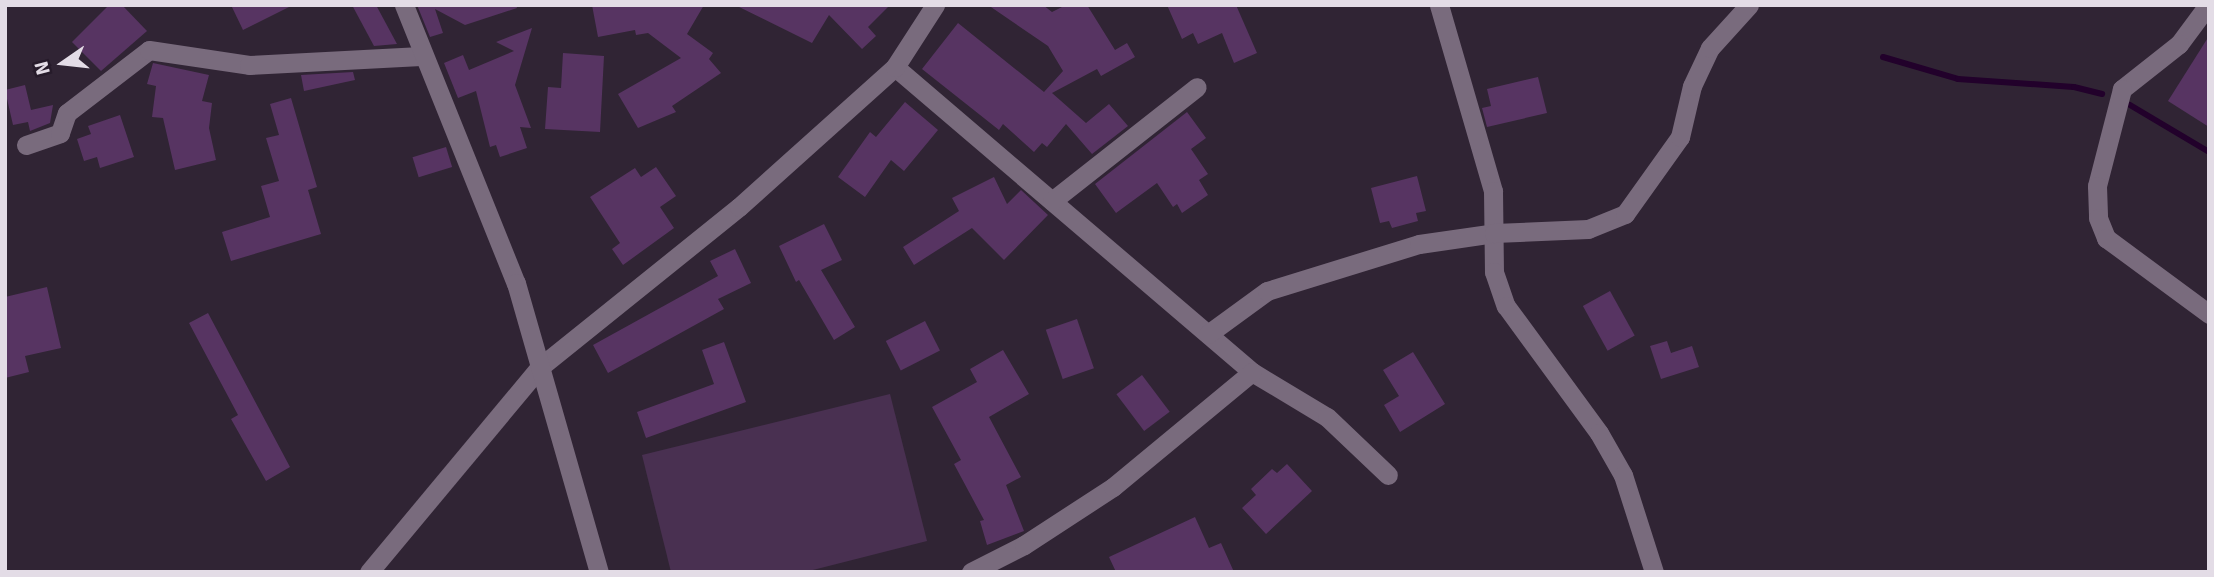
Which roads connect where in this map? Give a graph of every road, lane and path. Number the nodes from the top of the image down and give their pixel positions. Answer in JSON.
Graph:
{"nodes":[{"id":1,"x":404,"y":5,"type":"edge"},
{"id":2,"x":935,"y":5,"type":"edge"},
{"id":3,"x":1439,"y":5,"type":"edge"},
{"id":4,"x":1749,"y":5,"type":"edge"},
{"id":5,"x":2208,"y":5,"type":"edge"},
{"id":6,"x":421,"y":56,"type":"junction"},
{"id":7,"x":895,"y":67,"type":"junction"},
{"id":8,"x":1197,"y":87,"type":"dead end"},
{"id":9,"x":26,"y":145,"type":"dead end"},
{"id":10,"x":1052,"y":201,"type":"junction"},
{"id":11,"x":1494,"y":233,"type":"junction"},
{"id":12,"x":2209,"y":314,"type":"edge"},
{"id":13,"x":1208,"y":334,"type":"junction"},
{"id":14,"x":540,"y":367,"type":"junction"},
{"id":15,"x":1252,"y":372,"type":"junction"},
{"id":16,"x":1388,"y":475,"type":"dead end"},
{"id":17,"x":369,"y":572,"type":"edge"},
{"id":18,"x":599,"y":572,"type":"edge"},
{"id":19,"x":971,"y":572,"type":"edge"},
{"id":20,"x":1654,"y":572,"type":"edge"}],
"edges":[{"from":1,"to":6,"type":"street"},
{"from":2,"to":7,"type":"street"},
{"from":3,"to":11,"type":"street"},
{"from":4,"to":11,"type":"street"},
{"from":5,"to":12,"type":"street"},
{"from":6,"to":9,"type":"street"},
{"from":6,"to":14,"type":"street"},
{"from":7,"to":10,"type":"street"},
{"from":7,"to":14,"type":"street"},
{"from":8,"to":10,"type":"street"},
{"from":10,"to":13,"type":"street"},
{"from":11,"to":13,"type":"street"},
{"from":11,"to":20,"type":"street"},
{"from":13,"to":15,"type":"street"},
{"from":14,"to":17,"type":"street"},
{"from":14,"to":18,"type":"street"},
{"from":15,"to":16,"type":"street"},
{"from":15,"to":19,"type":"street"}]}
